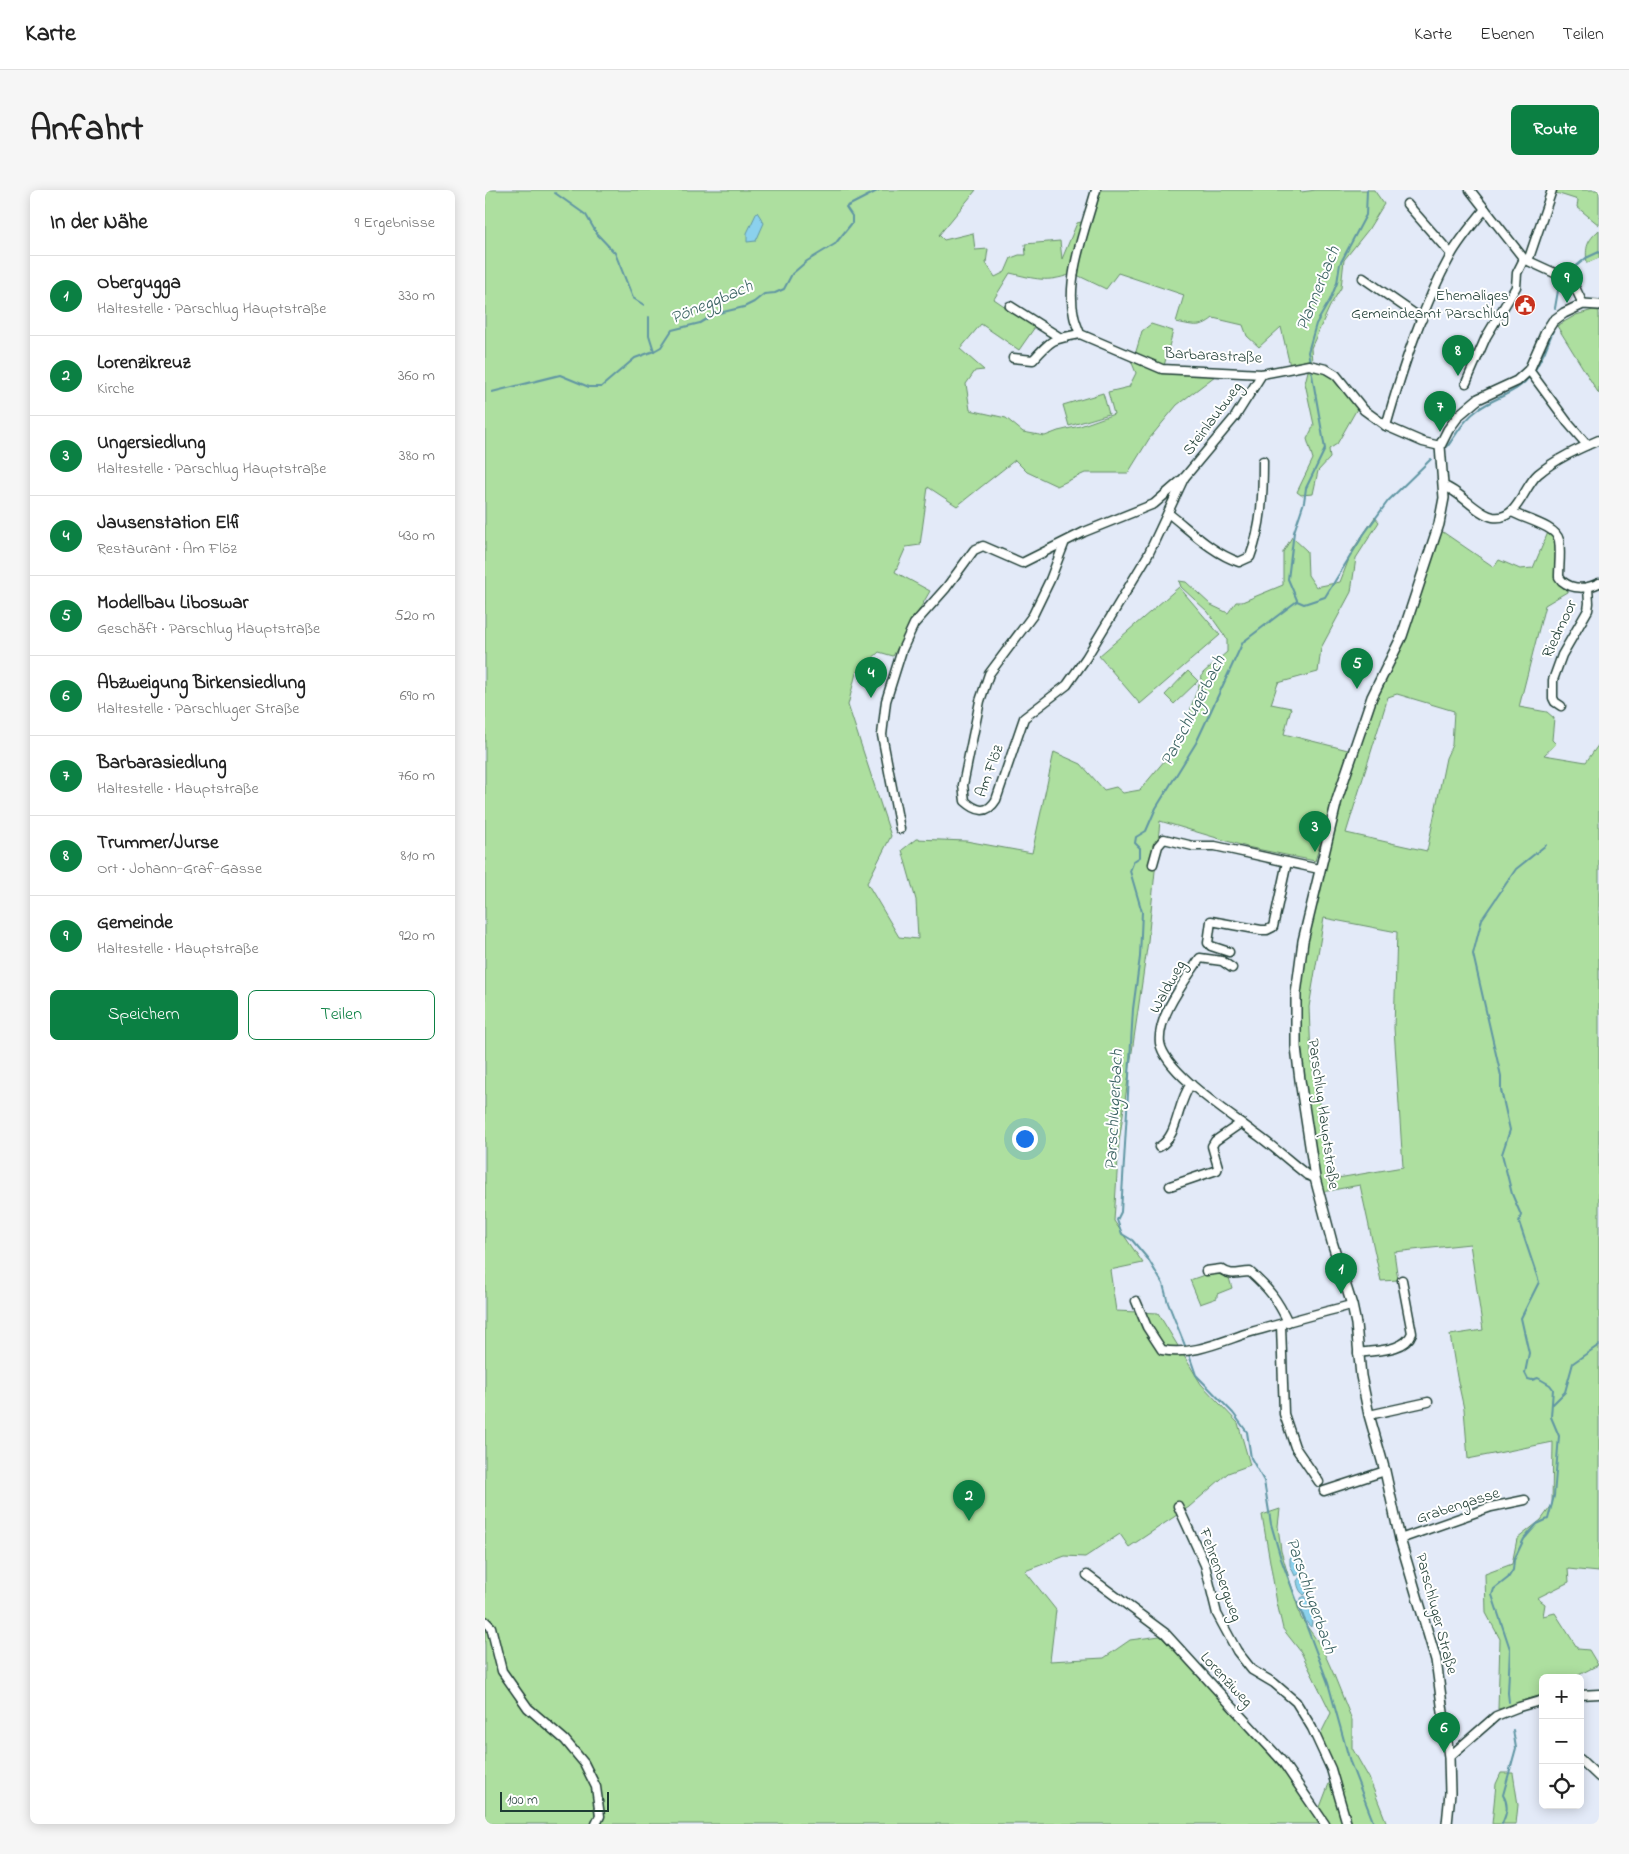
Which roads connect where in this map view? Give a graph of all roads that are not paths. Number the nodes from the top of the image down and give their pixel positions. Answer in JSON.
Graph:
{"nodes":[{"id":1,"x":1096,"y":190,"type":"edge"},
{"id":2,"x":1470,"y":190,"type":"edge"},
{"id":3,"x":1552,"y":190,"type":"edge"},
{"id":4,"x":1407,"y":204,"type":"dead end"},
{"id":5,"x":1485,"y":209,"type":"junction"},
{"id":6,"x":1451,"y":254,"type":"junction"},
{"id":7,"x":1526,"y":260,"type":"junction"},
{"id":8,"x":1363,"y":278,"type":"dead end"},
{"id":9,"x":1583,"y":304,"type":"junction"},
{"id":10,"x":1599,"y":305,"type":"edge"},
{"id":11,"x":1010,"y":306,"type":"dead end"},
{"id":12,"x":1422,"y":319,"type":"junction"},
{"id":13,"x":1080,"y":334,"type":"junction"},
{"id":14,"x":1059,"y":338,"type":"junction"},
{"id":15,"x":1013,"y":358,"type":"dead end"},
{"id":16,"x":1532,"y":373,"type":"junction"},
{"id":17,"x":1262,"y":374,"type":"junction"},
{"id":18,"x":1466,"y":384,"type":"dead end"},
{"id":19,"x":1386,"y":426,"type":"junction"},
{"id":20,"x":1599,"y":440,"type":"edge"},
{"id":21,"x":1587,"y":445,"type":"junction"},
{"id":22,"x":1440,"y":446,"type":"junction"},
{"id":23,"x":1263,"y":461,"type":"dead end"},
{"id":24,"x":1184,"y":478,"type":"junction"},
{"id":25,"x":1444,"y":486,"type":"junction"},
{"id":26,"x":1512,"y":512,"type":"junction"},
{"id":27,"x":1168,"y":513,"type":"junction"},
{"id":28,"x":1064,"y":544,"type":"junction"},
{"id":29,"x":1599,"y":583,"type":"edge"},
{"id":30,"x":1588,"y":588,"type":"junction"},
{"id":31,"x":1561,"y":706,"type":"dead end"},
{"id":32,"x":900,"y":829,"type":"dead end"},
{"id":33,"x":1287,"y":862,"type":"junction"},
{"id":34,"x":1153,"y":864,"type":"dead end"},
{"id":35,"x":1319,"y":869,"type":"junction"},
{"id":36,"x":1229,"y":952,"type":"dead end"},
{"id":37,"x":1232,"y":968,"type":"dead end"},
{"id":38,"x":1191,"y":1084,"type":"junction"},
{"id":39,"x":1241,"y":1123,"type":"junction"},
{"id":40,"x":1159,"y":1147,"type":"dead end"},
{"id":41,"x":1315,"y":1178,"type":"junction"},
{"id":42,"x":1170,"y":1186,"type":"dead end"},
{"id":43,"x":1206,"y":1271,"type":"dead end"},
{"id":44,"x":1402,"y":1280,"type":"dead end"},
{"id":45,"x":1136,"y":1301,"type":"dead end"},
{"id":46,"x":1352,"y":1305,"type":"junction"},
{"id":47,"x":1285,"y":1324,"type":"junction"},
{"id":48,"x":1358,"y":1353,"type":"junction"},
{"id":49,"x":1428,"y":1402,"type":"dead end"},
{"id":50,"x":1369,"y":1415,"type":"junction"},
{"id":51,"x":1385,"y":1472,"type":"junction"},
{"id":52,"x":1319,"y":1482,"type":"dead end"},
{"id":53,"x":1324,"y":1491,"type":"dead end"},
{"id":54,"x":1525,"y":1500,"type":"dead end"},
{"id":55,"x":1178,"y":1506,"type":"dead end"},
{"id":56,"x":1400,"y":1540,"type":"junction"},
{"id":57,"x":1087,"y":1575,"type":"dead end"},
{"id":58,"x":485,"y":1621,"type":"edge"},
{"id":59,"x":1599,"y":1694,"type":"edge"},
{"id":60,"x":1584,"y":1695,"type":"edge"},
{"id":61,"x":1539,"y":1701,"type":"edge"},
{"id":62,"x":1449,"y":1757,"type":"junction"},
{"id":63,"x":1584,"y":1763,"type":"edge"},
{"id":64,"x":1599,"y":1777,"type":"edge"},
{"id":65,"x":596,"y":1824,"type":"edge"},
{"id":66,"x":1325,"y":1824,"type":"edge"},
{"id":67,"x":1347,"y":1824,"type":"edge"},
{"id":68,"x":1447,"y":1824,"type":"edge"}],
"edges":[{"from":1,"to":13,"type":"street"},
{"from":2,"to":5,"type":"street"},
{"from":3,"to":7,"type":"street"},
{"from":4,"to":6,"type":"street"},
{"from":5,"to":6,"type":"street"},
{"from":5,"to":7,"type":"street"},
{"from":6,"to":12,"type":"street"},
{"from":7,"to":9,"type":"street"},
{"from":7,"to":18,"type":"street"},
{"from":8,"to":12,"type":"street"},
{"from":9,"to":10,"type":"main road"},
{"from":9,"to":16,"type":"main road"},
{"from":11,"to":14,"type":"street"},
{"from":12,"to":19,"type":"street"},
{"from":13,"to":14,"type":"street"},
{"from":13,"to":17,"type":"street","name":"Barbarastraße"},
{"from":14,"to":15,"type":"street"},
{"from":16,"to":21,"type":"street"},
{"from":16,"to":22,"type":"main road"},
{"from":17,"to":19,"type":"street","name":"Barbarastraße"},
{"from":17,"to":24,"type":"street","name":"Steinlaubweg"},
{"from":19,"to":22,"type":"street","name":"Barbarastraße"},
{"from":20,"to":21,"type":"street"},
{"from":21,"to":26,"type":"street"},
{"from":22,"to":25,"type":"main road","name":"Parschlug Hauptstraße"},
{"from":23,"to":27,"type":"street"},
{"from":24,"to":27,"type":"street","name":"Am Flöz"},
{"from":24,"to":28,"type":"street"},
{"from":25,"to":26,"type":"street"},
{"from":25,"to":35,"type":"main road","name":"Parschlug Hauptstraße"},
{"from":26,"to":30,"type":"street","name":"Riedmoor"},
{"from":27,"to":28,"type":"street","name":"Am Flöz"},
{"from":28,"to":32,"type":"street"},
{"from":29,"to":30,"type":"street","name":"Riedmoor"},
{"from":30,"to":31,"type":"street","name":"Riedmoor"},
{"from":33,"to":34,"type":"street"},
{"from":33,"to":35,"type":"street"},
{"from":33,"to":36,"type":"street"},
{"from":35,"to":41,"type":"main road","name":"Parschlug Hauptstraße"},
{"from":37,"to":38,"type":"street","name":"Waldweg"},
{"from":38,"to":39,"type":"street","name":"Waldweg"},
{"from":38,"to":40,"type":"street"},
{"from":39,"to":41,"type":"street","name":"Waldweg"},
{"from":39,"to":42,"type":"street"},
{"from":41,"to":46,"type":"main road","name":"Parschlug Hauptstraße"},
{"from":43,"to":47,"type":"street"},
{"from":44,"to":48,"type":"street"},
{"from":45,"to":47,"type":"street"},
{"from":46,"to":47,"type":"street"},
{"from":46,"to":48,"type":"main road","name":"Parschlug Hauptstraße"},
{"from":47,"to":52,"type":"street"},
{"from":48,"to":50,"type":"main road","name":"Parschlug Hauptstraße"},
{"from":49,"to":50,"type":"street"},
{"from":50,"to":51,"type":"main road","name":"Parschlug Hauptstraße"},
{"from":51,"to":53,"type":"street"},
{"from":51,"to":56,"type":"main road","name":"Parschluger Straße"},
{"from":54,"to":56,"type":"street","name":"Grabengasse"},
{"from":55,"to":67,"type":"street","name":"Fehrenbergweg"},
{"from":56,"to":62,"type":"main road","name":"Parschluger Straße"},
{"from":57,"to":66,"type":"street","name":"Lorenziweg"},
{"from":58,"to":65,"type":"street"},
{"from":59,"to":60,"type":"street"},
{"from":61,"to":62,"type":"street"},
{"from":62,"to":68,"type":"main road","name":"Parschluger Straße"},
{"from":63,"to":64,"type":"street"}]}
